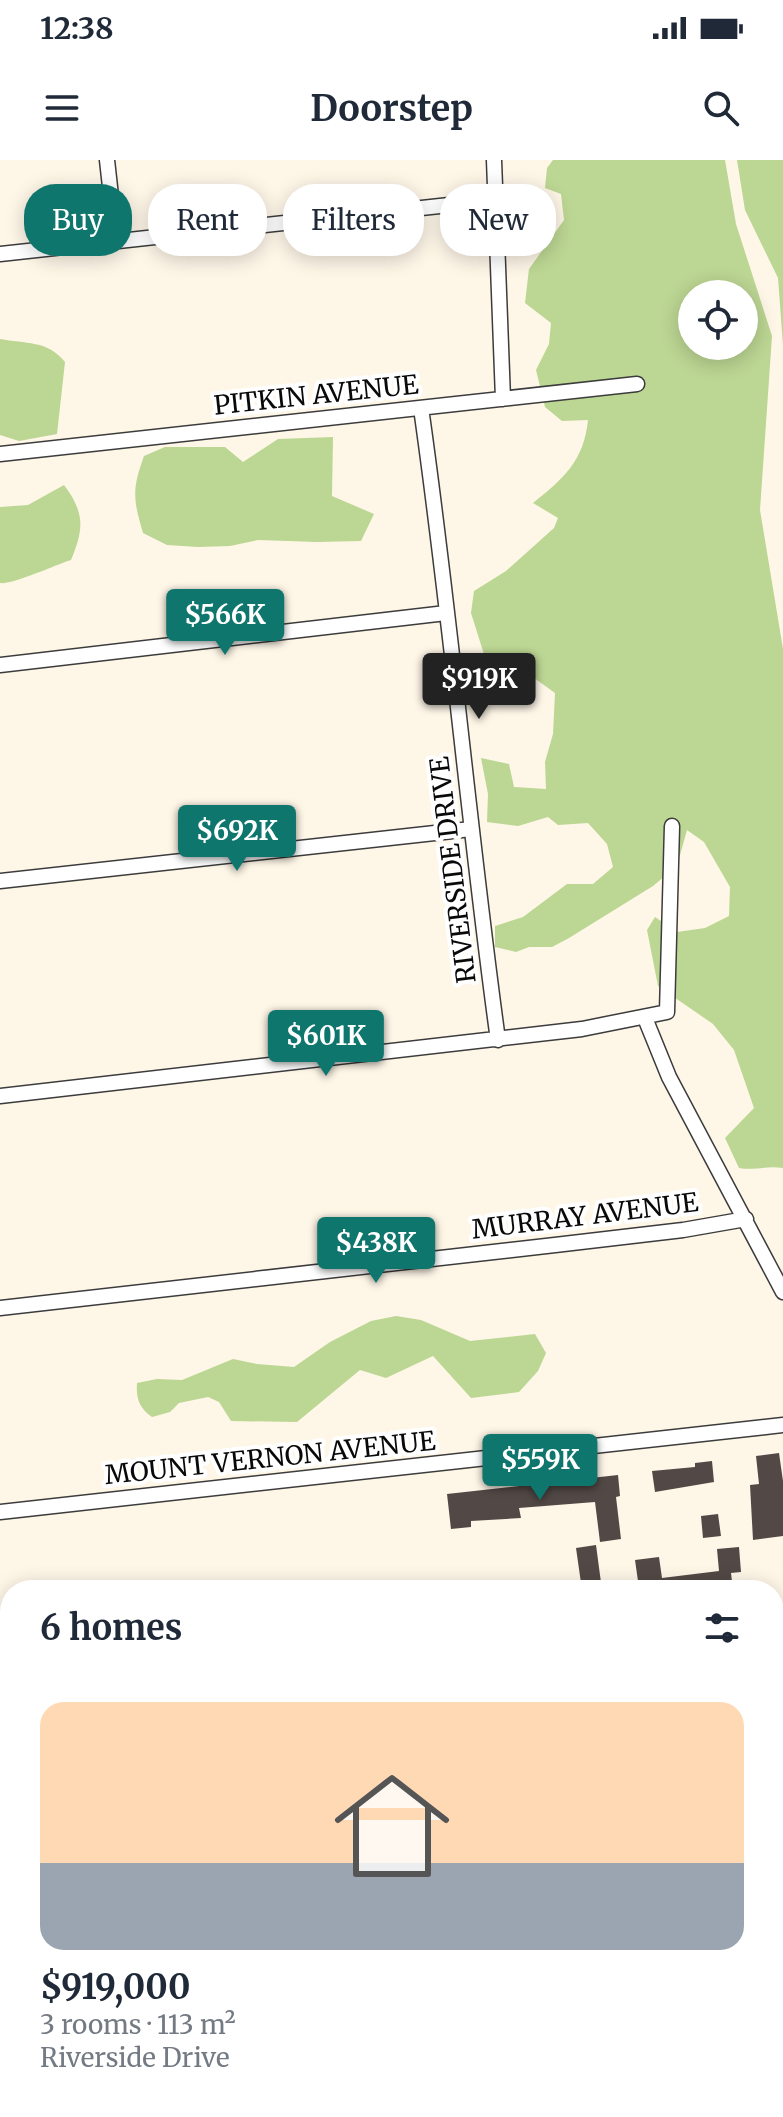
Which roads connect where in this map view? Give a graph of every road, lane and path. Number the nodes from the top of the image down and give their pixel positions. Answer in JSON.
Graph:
{"nodes":[{"id":1,"x":107,"y":160,"type":"edge"},
{"id":2,"x":494,"y":160,"type":"edge"},
{"id":3,"x":110,"y":184,"type":"edge"},
{"id":4,"x":495,"y":184,"type":"edge"},
{"id":5,"x":440,"y":206,"type":"edge"},
{"id":6,"x":132,"y":239,"type":"edge"},
{"id":7,"x":24,"y":251,"type":"edge"},
{"id":8,"x":0,"y":254,"type":"edge"},
{"id":9,"x":497,"y":256,"type":"edge"},
{"id":10,"x":637,"y":384,"type":"dead end"},
{"id":11,"x":503,"y":399,"type":"junction"},
{"id":12,"x":421,"y":408,"type":"junction"},
{"id":13,"x":0,"y":454,"type":"edge"},
{"id":14,"x":446,"y":613,"type":"junction"},
{"id":15,"x":0,"y":665,"type":"edge"},
{"id":16,"x":672,"y":826,"type":"dead end"},
{"id":17,"x":471,"y":829,"type":"junction"},
{"id":18,"x":0,"y":881,"type":"edge"},
{"id":19,"x":645,"y":1018,"type":"junction"},
{"id":20,"x":498,"y":1040,"type":"junction"},
{"id":21,"x":0,"y":1096,"type":"edge"},
{"id":22,"x":746,"y":1219,"type":"junction"},
{"id":23,"x":783,"y":1292,"type":"edge"},
{"id":24,"x":0,"y":1308,"type":"edge"},
{"id":25,"x":783,"y":1425,"type":"edge"},
{"id":26,"x":0,"y":1512,"type":"edge"}],
"edges":[{"from":1,"to":3,"type":"street"},
{"from":2,"to":4,"type":"street"},
{"from":5,"to":6,"type":"street"},
{"from":7,"to":8,"type":"street"},
{"from":9,"to":11,"type":"street"},
{"from":10,"to":11,"type":"street","name":"PITKIN AVENUE"},
{"from":11,"to":12,"type":"street","name":"PITKIN AVENUE"},
{"from":12,"to":13,"type":"street","name":"PITKIN AVENUE"},
{"from":12,"to":14,"type":"street","name":"RIVERSIDE DRIVE"},
{"from":14,"to":15,"type":"street"},
{"from":14,"to":17,"type":"street","name":"RIVERSIDE DRIVE"},
{"from":16,"to":19,"type":"street"},
{"from":17,"to":18,"type":"street"},
{"from":17,"to":20,"type":"street","name":"RIVERSIDE DRIVE"},
{"from":19,"to":20,"type":"street"},
{"from":19,"to":22,"type":"street"},
{"from":20,"to":21,"type":"street"},
{"from":22,"to":23,"type":"street"},
{"from":22,"to":24,"type":"street","name":"MURRAY AVENUE"},
{"from":25,"to":26,"type":"street","name":"MOUNT VERNON AVENUE"}]}
